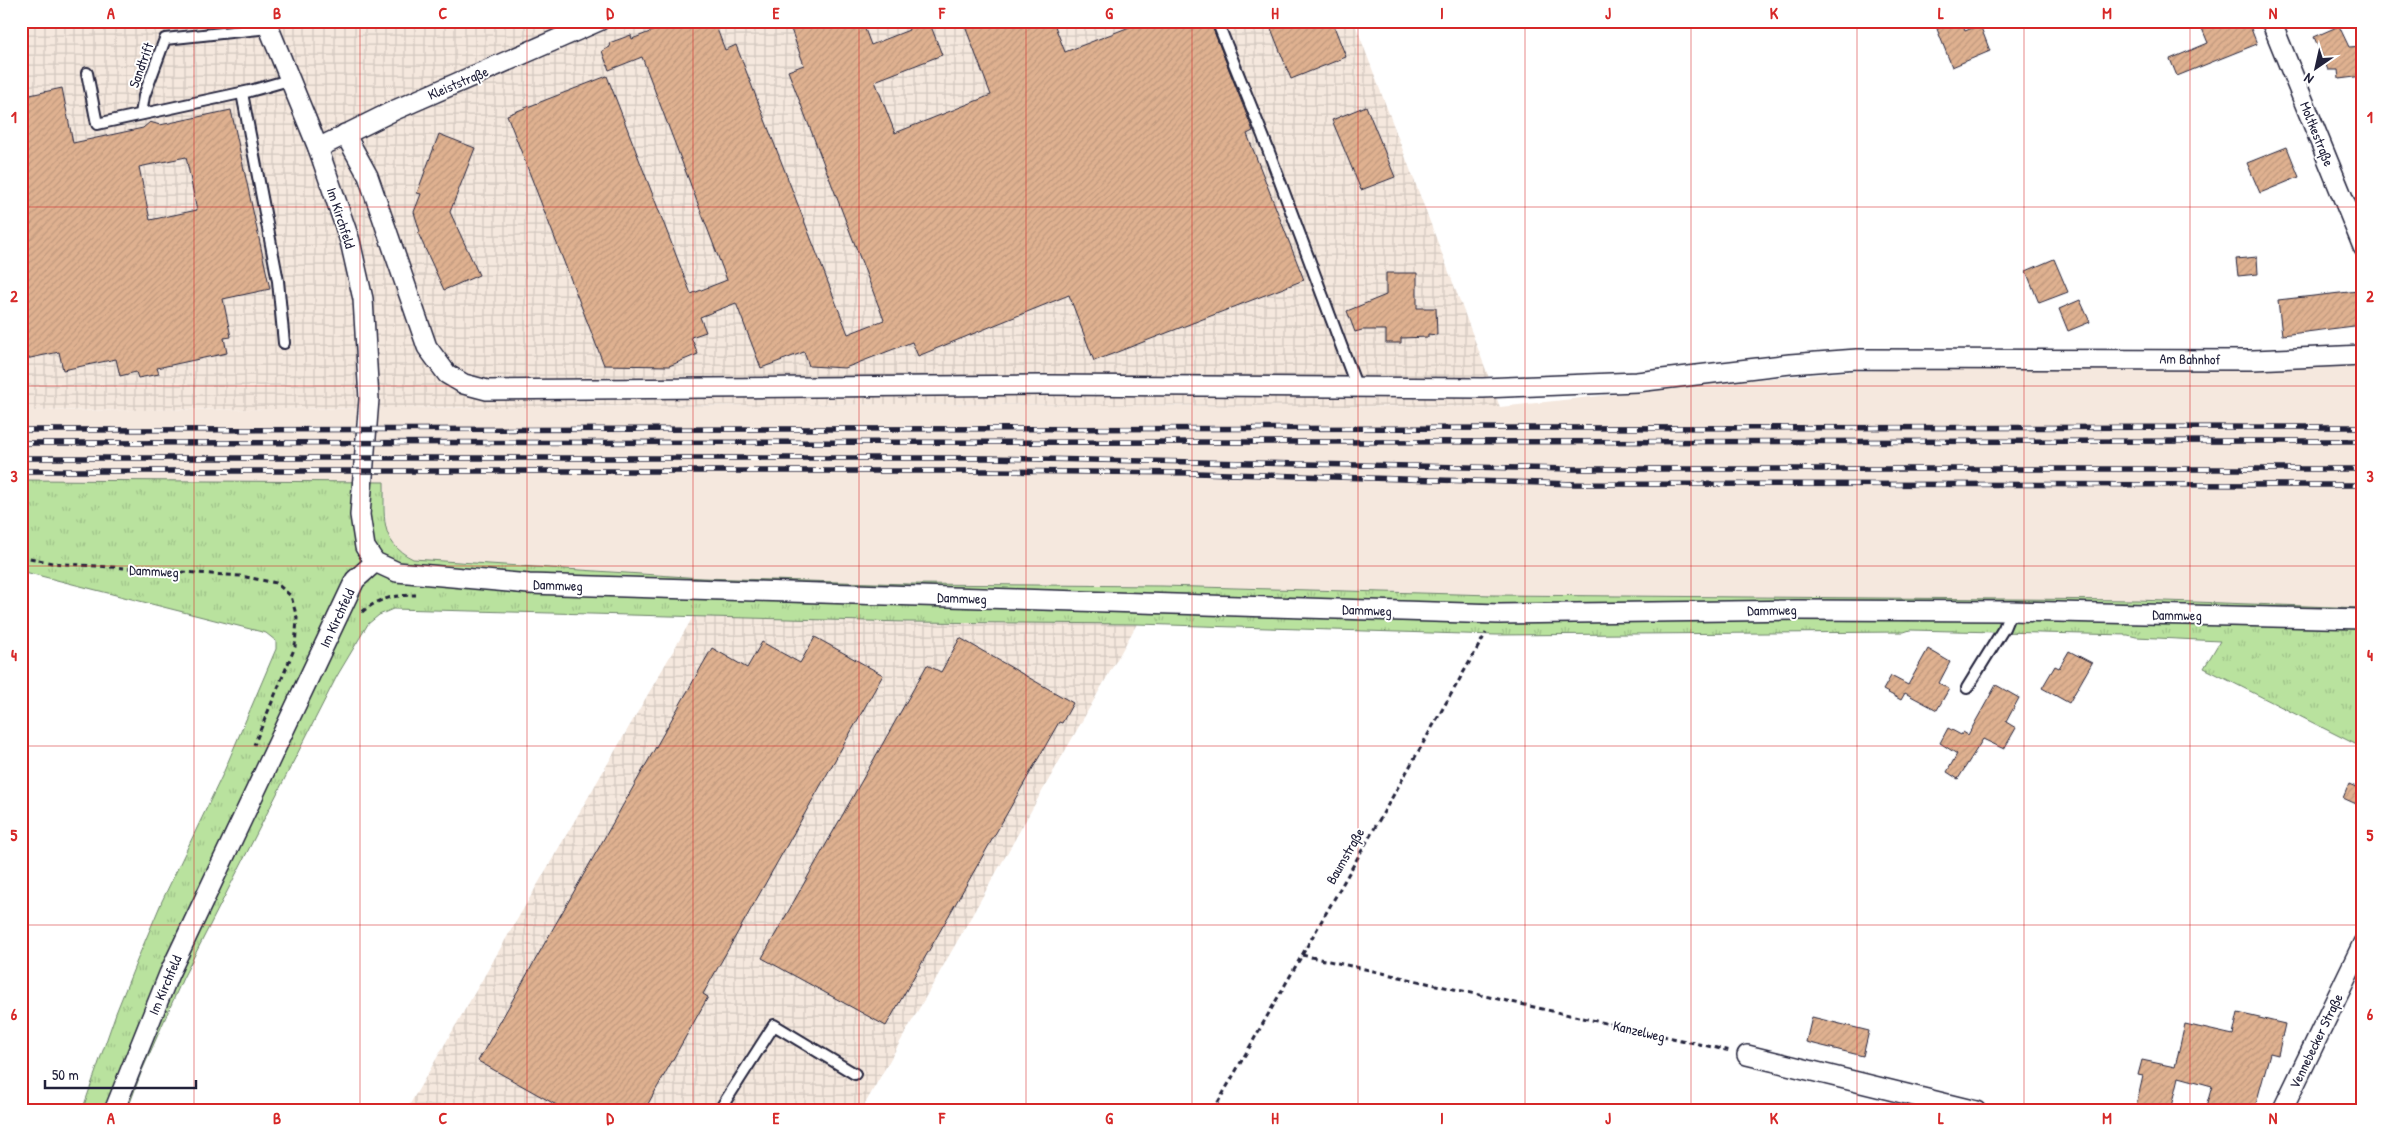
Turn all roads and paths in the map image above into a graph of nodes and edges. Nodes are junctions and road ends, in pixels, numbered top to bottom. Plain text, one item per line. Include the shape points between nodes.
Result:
1 (599, 21) edge
2 (1217, 21) edge
3 (2271, 21) edge
4 (268, 25) edge
5 (87, 73) dead end
6 (290, 80) junction
7 (242, 93) junction
8 (141, 114) junction
9 (345, 134) junction
10 (318, 148) junction
11 (2363, 247) edge
12 (284, 342) dead end
13 (2363, 355) edge
14 (1357, 388) junction
15 (21, 556) edge
16 (375, 562) junction
17 (2011, 611) junction
18 (1499, 614) junction
19 (2363, 619) edge
20 (295, 647) dead end
21 (1967, 688) dead end
22 (2363, 943) edge
23 (1302, 955) junction
24 (1747, 1055) joint
25 (855, 1074) dead end
26 (114, 1111) edge
27 (719, 1111) edge
28 (1213, 1111) edge
29 (1976, 1111) edge
30 (2282, 1111) edge

1 - 9 street, Kleiststraße
2 - 14 lane
3 - 11 street, Moltkestraße
4 - 6 street, Im Kirchfeld
4 - 8 lane, Sandtrift via 165,39 144,96
5 - 8 lane via 98,124
6 - 7 lane
6 - 10 street, Im Kirchfeld
7 - 8 lane
7 - 12 lane via 278,281
9 - 10 street, Kleiststraße
9 - 14 street, Am Bahnhof via 368,176 427,347 447,374 464,384 487,390 1045,385
10 - 16 street, Im Kirchfeld via 350,241 363,299 368,399 360,515 365,547
13 - 14 street, Am Bahnhof via 2253,360 1856,359 1637,382 1483,388
15 - 20 path, Dammweg via 52,564 241,576 276,583 291,596 296,618
16 - 18 street, Dammweg via 397,572 422,576 529,584
16 - 26 street, Im Kirchfeld via 355,580 256,786 169,974
17 - 18 street, Dammweg
17 - 19 street, Dammweg
17 - 21 lane
18 - 23 path, Baumstraße
22 - 30 street, Vennebecker Straße
23 - 24 path, Kanzelweg
23 - 28 path, Baumstraße
24 - 29 street
25 - 27 lane via 774,1025

